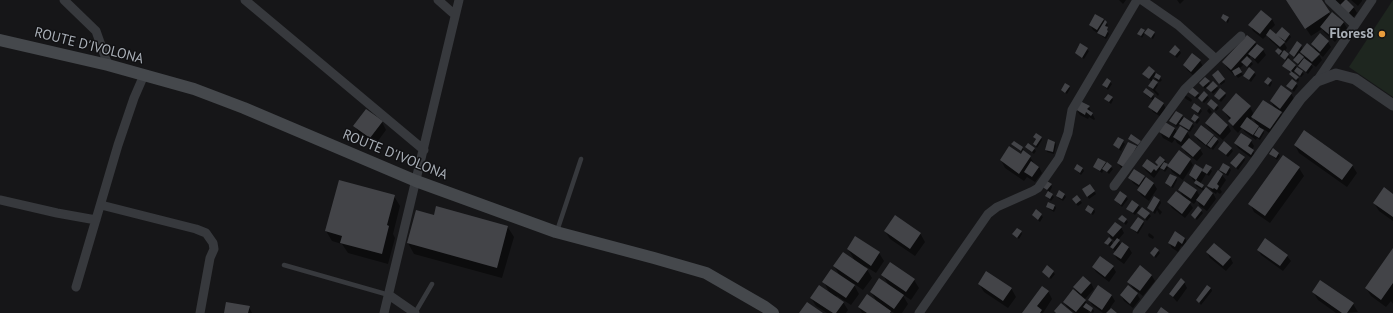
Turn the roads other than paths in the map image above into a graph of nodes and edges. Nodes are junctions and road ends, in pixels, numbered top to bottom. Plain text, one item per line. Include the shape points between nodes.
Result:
1 (64, 0) edge
2 (245, 0) edge
3 (438, 0) edge
4 (459, 0) edge
5 (1137, 0) edge
6 (1142, 0) edge
7 (1329, 0) edge
8 (1372, 0) edge
9 (455, 15) junction
10 (1355, 25) junction
11 (1241, 36) dead end
12 (0, 40) edge
13 (1216, 59) junction
14 (108, 65) junction
15 (144, 74) junction
16 (1316, 81) junction
17 (1393, 105) edge
18 (424, 150) junction
19 (581, 159) dead end
20 (416, 181) junction
21 (1114, 186) dead end
22 (0, 200) edge
23 (101, 205) junction
24 (96, 220) junction
25 (556, 232) junction
26 (284, 265) dead end
27 (432, 284) dead end
28 (76, 287) dead end
29 (389, 295) junction
30 (200, 313) edge
31 (384, 313) edge
32 (415, 313) edge
33 (773, 313) edge
34 (919, 313) edge
35 (1138, 313) edge

1 - 14 street via 96,31
2 - 18 street
3 - 9 street
4 - 9 street
5 - 34 street via 1072,110 1060,158 1038,188 997,207 988,214
6 - 13 street via 1178,24
7 - 10 street
8 - 10 street
9 - 18 street
10 - 16 street
11 - 13 street
12 - 14 main road, ROUTE D'IVOLONA
13 - 21 street via 1185,90
14 - 15 main road, ROUTE D'IVOLONA
15 - 20 main road, ROUTE D'IVOLONA via 244,108
15 - 23 street via 134,98
16 - 17 street via 1336,74 1355,79
16 - 35 street
18 - 20 street
19 - 25 lane
20 - 25 main road, ROUTE D'IVOLONA
20 - 29 street
22 - 24 street
23 - 24 street
23 - 30 street via 206,233 214,249
24 - 28 street
25 - 33 main road, ROUTE D'IVOLONA via 706,274
26 - 29 lane
27 - 32 lane
29 - 31 street
29 - 32 street

